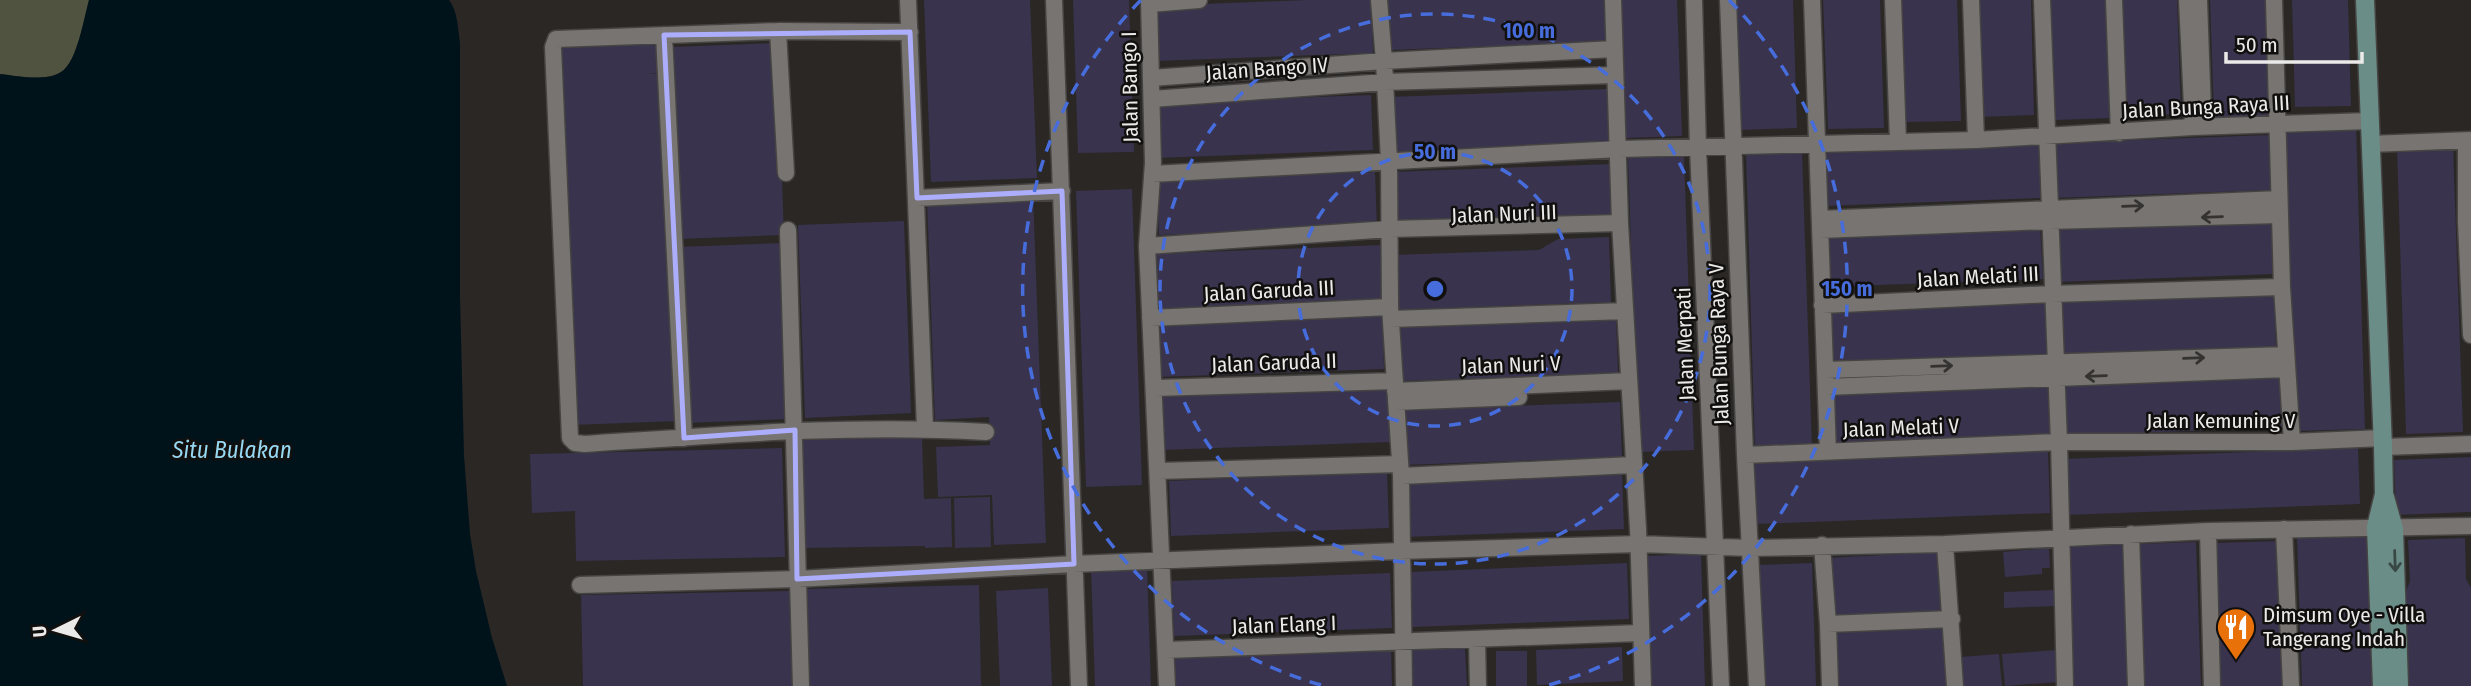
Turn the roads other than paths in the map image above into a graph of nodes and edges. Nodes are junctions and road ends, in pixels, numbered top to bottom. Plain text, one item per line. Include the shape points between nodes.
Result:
1 (908, 0) edge
2 (1054, 0) edge
3 (1199, 0) edge
4 (1379, 0) edge
5 (1613, 0) edge
6 (1694, 0) edge
7 (1728, 0) edge
8 (1812, 0) edge
9 (1893, 0) edge
10 (1971, 0) edge
11 (2042, 0) edge
12 (2114, 0) edge
13 (2188, 0) edge
14 (2199, 0) edge
15 (2274, 0) edge
16 (2365, 0) edge
17 (1150, 2) edge
18 (778, 31) junction
19 (910, 32) junction
20 (664, 35) junction
21 (1615, 49) junction
22 (2196, 59) junction
23 (1384, 61) junction
24 (1615, 75) junction
25 (1151, 78) junction
26 (1385, 82) junction
27 (1152, 99) junction
28 (2369, 121) junction
29 (2278, 123) junction
30 (2198, 127) junction
31 (2119, 133) junction
32 (2046, 137) junction
33 (1976, 140) junction
34 (2469, 141) edge
35 (1898, 142) junction
36 (2370, 144) junction
37 (1818, 145) junction
38 (1733, 146) junction
39 (1698, 148) junction
40 (1619, 149) junction
41 (1389, 162) junction
42 (786, 173) dead end
43 (1152, 174) junction
44 (1062, 191) junction
45 (917, 198) junction
46 (2280, 207) junction
47 (2049, 215) junction
48 (2468, 221) edge
49 (1820, 225) junction
50 (1620, 227) junction
51 (788, 230) dead end
52 (1389, 234) junction
53 (1147, 246) junction
54 (2282, 287) junction
55 (2052, 294) junction
56 (1822, 305) junction
57 (1625, 311) junction
58 (1391, 313) junction
59 (1150, 318) junction
60 (2471, 335) edge
61 (2286, 362) junction
62 (2056, 370) junction
63 (1826, 379) junction
64 (1629, 387) junction
65 (1155, 388) junction
66 (1395, 391) junction
67 (925, 428) junction
68 (795, 430) junction
69 (986, 432) dead end
70 (684, 438) junction
71 (2059, 442) junction
72 (2292, 442) junction
73 (2383, 443) junction
74 (2471, 444) edge
75 (1828, 452) junction
76 (1745, 455) junction
77 (1633, 465) junction
78 (1400, 470) junction
79 (1158, 471) junction
80 (2471, 526) edge
81 (2284, 528) junction
82 (2385, 528) junction
83 (2208, 531) junction
84 (2131, 534) junction
85 (2060, 538) junction
86 (1639, 544) junction
87 (1945, 544) junction
88 (1822, 545) junction
89 (1715, 547) junction
90 (1749, 548) junction
91 (1400, 551) junction
92 (1163, 561) junction
93 (1074, 564) junction
94 (797, 579) junction
95 (580, 584) dead end
96 (1952, 619) junction
97 (1828, 624) junction
98 (1640, 633) junction
99 (1477, 640) junction
100 (1404, 641) junction
101 (1166, 650) junction
102 (800, 686) edge
103 (1079, 686) edge
104 (1167, 686) edge
105 (1404, 686) edge
106 (1478, 686) edge
107 (1643, 686) edge
108 (1721, 686) edge
109 (1757, 686) edge
110 (1830, 686) edge
111 (1955, 686) edge
112 (2065, 686) edge
113 (2136, 686) edge
114 (2212, 686) edge
115 (2291, 686) edge
116 (2382, 686) edge
117 (2399, 686) edge

1 - 19 street
2 - 44 street
3 - 17 street
4 - 23 street
5 - 21 street
6 - 39 street, Jalan Merpati
7 - 38 street, Jalan Bunga Raya V
8 - 37 street
9 - 35 street
10 - 33 street
11 - 32 street
12 - 31 street
13 - 22 street
14 - 22 street
15 - 29 street
16 - 28 main road
17 - 25 street, Jalan Bango I
18 - 19 street
18 - 20 street
18 - 42 street
19 - 45 street
20 - 70 street
20 - 70 street via 554,42 570,438 575,443
21 - 23 street
21 - 24 street
22 - 30 street
23 - 25 street
23 - 26 street
24 - 26 street, Jalan Bango IV
24 - 40 street
25 - 27 street, Jalan Bango I
26 - 27 street, Jalan Bango IV
26 - 41 street
27 - 43 street, Jalan Bango I
28 - 29 street, Jalan Bunga Raya III
28 - 36 main road
29 - 30 street, Jalan Bunga Raya III
29 - 46 street
30 - 31 street, Jalan Bunga Raya III
31 - 32 street, Jalan Bunga Raya III
32 - 33 street, Jalan Bunga Raya III
32 - 47 street
33 - 35 street, Jalan Bunga Raya III
34 - 36 street
34 - 48 street
35 - 37 street, Jalan Bunga Raya III
36 - 73 main road
37 - 38 street, Jalan Bunga Raya III
37 - 49 street
38 - 39 street, Jalan Bunga Raya III
38 - 76 street, Jalan Bunga Raya V
39 - 40 street, Jalan Bunga Raya III
39 - 89 street, Jalan Merpati
40 - 41 street, Jalan Bunga Raya III
40 - 50 street
41 - 43 street, Jalan Bunga Raya III
41 - 52 street
43 - 53 street, Jalan Bango I
44 - 45 street
44 - 93 street
45 - 67 street
46 - 47 street
46 - 54 street
47 - 49 street
47 - 55 street
48 - 60 street
49 - 56 street
50 - 52 street, Jalan Nuri III
50 - 57 street
51 - 68 street
52 - 53 street, Jalan Nuri III
52 - 58 street
53 - 59 street, Jalan Bango I
54 - 55 street, Jalan Melati III
54 - 61 street
55 - 56 street, Jalan Melati III
55 - 62 street
56 - 63 street
57 - 58 street, Jalan Garuda III
57 - 64 street
58 - 59 street, Jalan Garuda III
58 - 66 street
59 - 65 street, Jalan Bango I
61 - 62 street
61 - 72 street
62 - 63 street
62 - 71 street
63 - 75 street
64 - 66 street, Jalan Garuda II
64 - 77 street
65 - 66 street, Jalan Garuda II
65 - 79 street, Jalan Bango I
66 - 78 street
67 - 68 street
67 - 69 street
68 - 70 street
68 - 94 street
71 - 72 street, Jalan Kemuning V
71 - 75 street, Jalan Melati V
71 - 85 street
72 - 73 street, Jalan Kemuning V
73 - 74 street, Jalan Kemuning V
73 - 82 main road
75 - 76 street, Jalan Melati V
76 - 90 street, Jalan Bunga Raya V
77 - 78 street
77 - 86 street
78 - 79 street
78 - 91 street
79 - 92 street, Jalan Bango I
80 - 82 street
81 - 82 street
81 - 83 street
81 - 115 street
82 - 116 main road
82 -> 117 main road
83 - 84 street
83 - 114 street
84 - 85 street
84 - 113 street
85 - 87 street
85 - 112 street
86 - 89 street
86 - 91 street
86 - 98 street
87 - 88 street
87 - 96 street
88 - 90 street
88 - 97 street
89 - 90 street
89 - 108 street, Jalan Merpati
90 - 109 street, Jalan Bunga Raya V
91 - 92 street
91 - 100 street
92 - 93 street
92 - 101 street, Jalan Bango I
93 - 94 street
93 - 103 street
94 - 95 street
94 - 102 street
96 - 97 street
96 - 111 street
97 - 110 street
98 - 99 street, Jalan Elang I
98 - 107 street
99 - 100 street, Jalan Elang I
99 - 106 street
100 - 101 street, Jalan Elang I
100 - 105 street
101 - 104 street, Jalan Bango I

